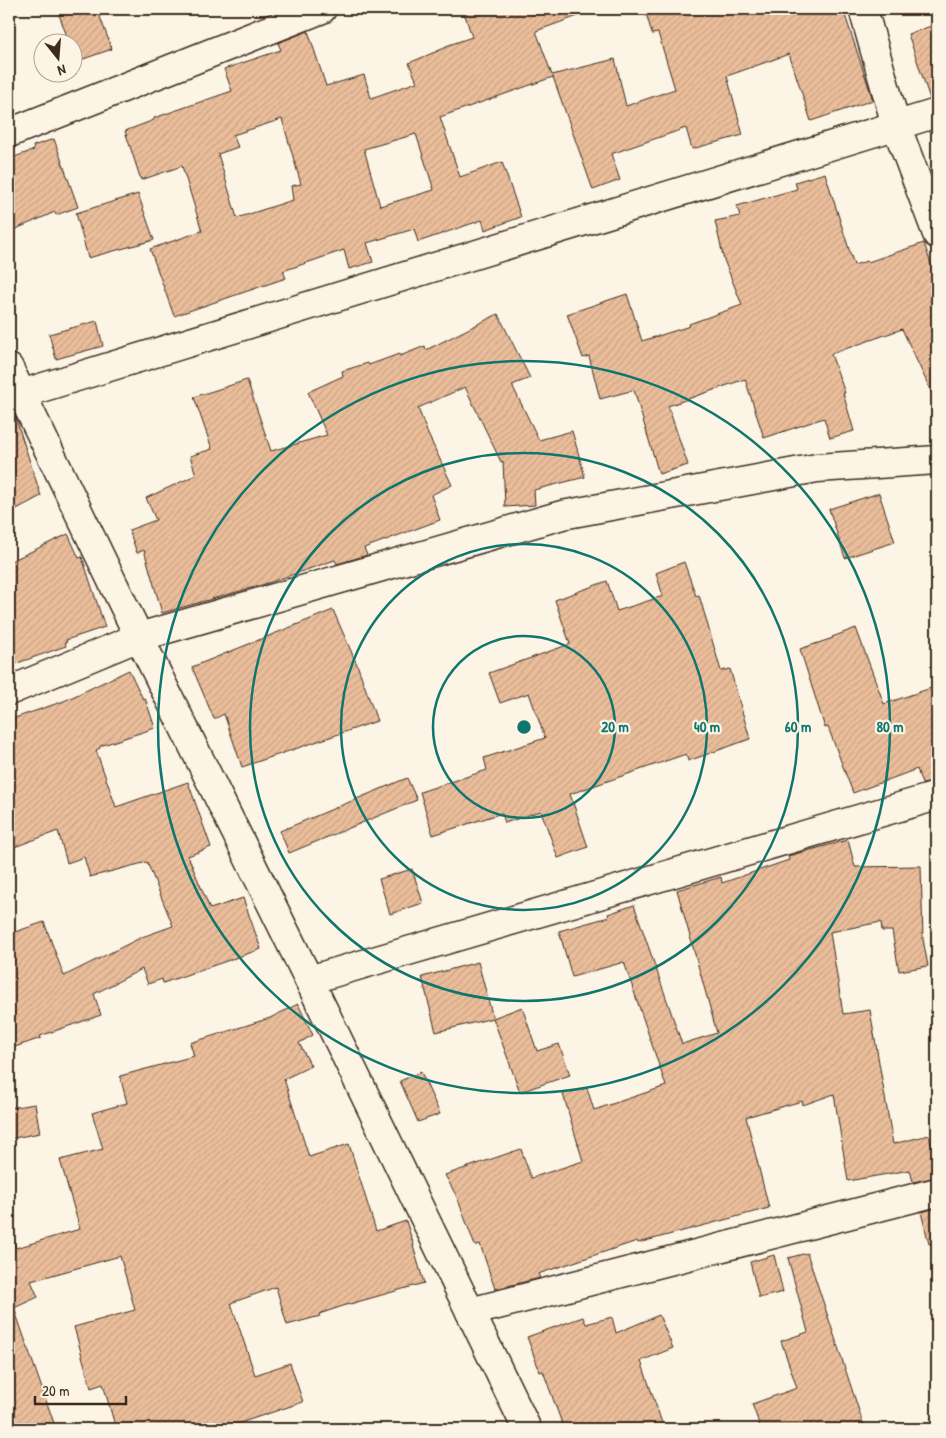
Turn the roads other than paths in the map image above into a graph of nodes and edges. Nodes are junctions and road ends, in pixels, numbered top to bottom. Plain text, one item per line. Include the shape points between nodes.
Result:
1 (322, 9) edge
2 (863, 9) edge
3 (937, 113) edge
4 (896, 126) junction
5 (9, 133) edge
6 (937, 234) edge
7 (9, 368) edge
8 (21, 394) junction
9 (937, 460) edge
10 (139, 637) junction
11 (9, 691) edge
12 (937, 796) edge
13 (309, 980) junction
14 (937, 1192) edge
15 (470, 1312) junction
16 (527, 1429) edge

1 - 5 street
2 - 4 street
3 - 4 street
4 - 6 street
4 - 8 street
7 - 8 street
8 - 10 street
9 - 10 street via 816,468 562,515
10 - 11 street
10 - 13 street
12 - 13 street
13 - 15 street
14 - 15 street
15 - 16 street

